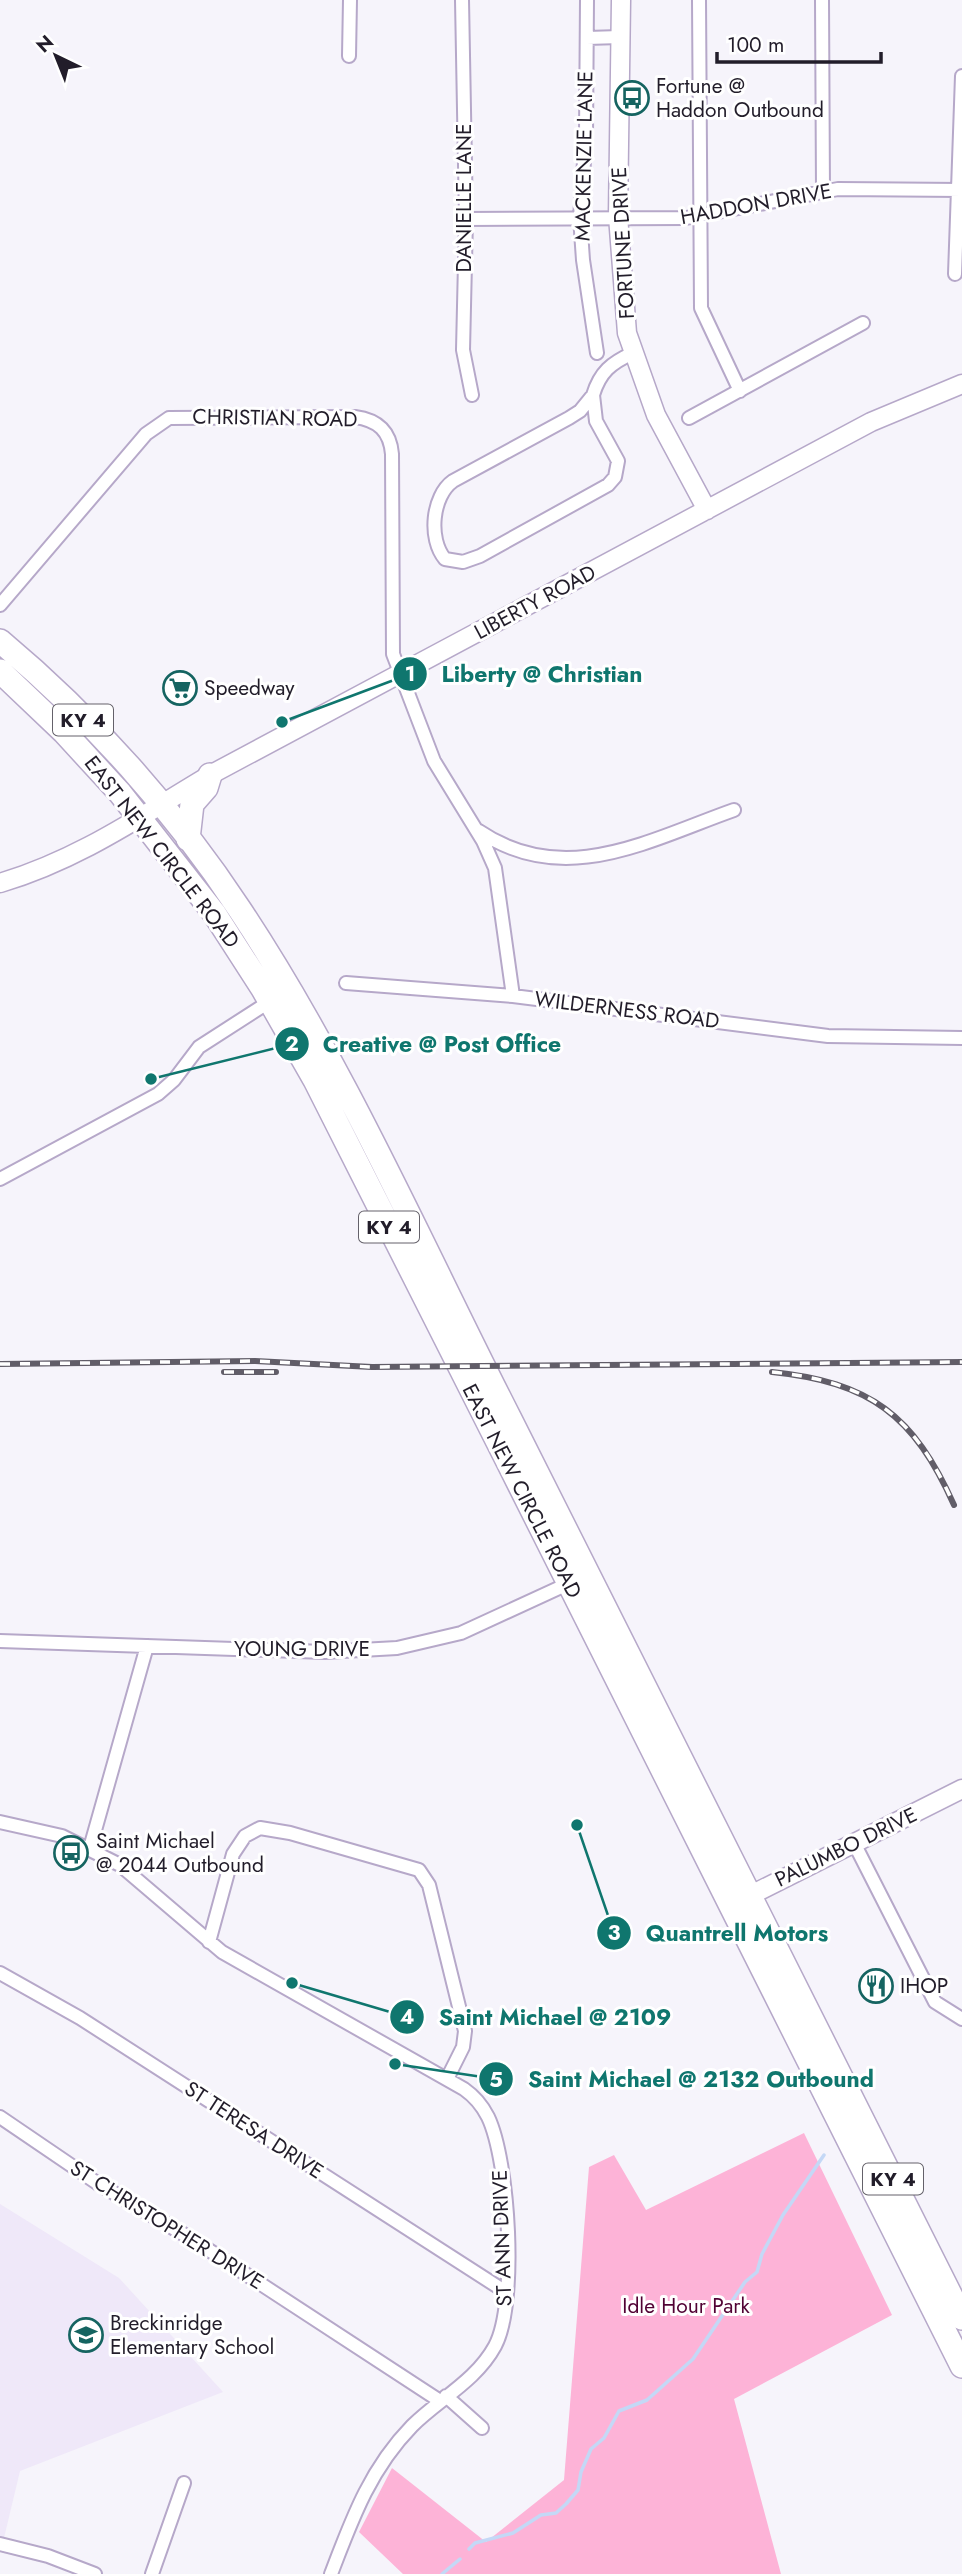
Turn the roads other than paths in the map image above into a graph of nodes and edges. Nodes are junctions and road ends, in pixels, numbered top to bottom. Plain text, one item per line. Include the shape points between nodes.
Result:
1 (350, 0) edge
2 (462, 0) edge
3 (587, 0) edge
4 (621, 0) edge
5 (699, 0) edge
6 (822, 0) edge
7 (620, 37) junction
8 (587, 38) junction
9 (349, 56) dead end
10 (962, 76) edge
11 (960, 190) edge
12 (823, 191) junction
13 (700, 215) junction
14 (618, 216) junction
15 (580, 217) junction
16 (466, 219) junction
17 (955, 274) dead end
18 (863, 323) dead end
19 (597, 353) dead end
20 (633, 353) junction
21 (962, 384) edge
22 (740, 391) junction
23 (472, 395) dead end
24 (593, 396) junction
25 (689, 418) dead end
26 (707, 510) junction
27 (0, 605) edge
28 (0, 642) edge
29 (0, 671) edge
30 (402, 672) junction
31 (210, 775) junction
32 (160, 805) junction
33 (734, 810) dead end
34 (141, 819) junction
35 (476, 829) junction
36 (188, 839) junction
37 (0, 883) edge
38 (346, 983) dead end
39 (289, 988) junction
40 (513, 996) junction
41 (270, 1001) junction
42 (962, 1038) edge
43 (0, 1179) edge
44 (579, 1578) junction
45 (0, 1641) edge
46 (147, 1646) junction
47 (962, 1789) edge
48 (0, 1822) edge
49 (854, 1843) junction
50 (90, 1848) junction
51 (740, 1900) junction
52 (209, 1942) junction
53 (0, 1973) edge
54 (962, 2019) edge
55 (447, 2079) junction
56 (0, 2117) edge
57 (506, 2292) junction
58 (962, 2318) edge
59 (962, 2366) edge
60 (443, 2399) junction
61 (482, 2428) dead end
62 (184, 2483) dead end
63 (0, 2544) edge
64 (95, 2574) edge
65 (152, 2574) edge
66 (331, 2574) edge

1 - 9 street
2 - 16 street, DANIELLE LANE
3 - 8 street, MACKENZIE LANE
4 - 7 main road, FORTUNE DRIVE
5 - 13 street
6 - 12 street
7 - 8 street
7 - 14 main road, FORTUNE DRIVE
8 - 15 street, MACKENZIE LANE
10 - 11 street
11 - 12 street, HADDON DRIVE
11 - 17 street
12 - 13 street, HADDON DRIVE
13 - 14 street, HADDON DRIVE via 661,219
13 - 22 street via 701,308
14 - 15 street, HADDON DRIVE
14 - 20 main road, FORTUNE DRIVE via 623,301
15 - 16 street, HADDON DRIVE
15 - 19 street, MACKENZIE LANE
16 - 23 street, DANIELLE LANE via 463,350
18 - 22 street
20 - 24 street via 608,366
20 - 26 main road, FORTUNE DRIVE via 656,415
21 - 26 main road, LIBERTY ROAD via 871,422
22 - 25 street
24 - 24 street via 569,418 440,492 437,543 445,559 463,562 480,556 608,485 618,461 596,421
26 - 30 main road, LIBERTY ROAD
27 - 30 street, CHRISTIAN ROAD via 159,423 191,416 365,418 384,429 391,445 393,654
28 - 32 highway, EAST NEW CIRCLE ROAD / KY 4 via 99,735
29 - 34 highway, EAST NEW CIRCLE ROAD / KY 4 via 89,757
30 - 31 main road, LIBERTY ROAD
30 - 35 street, WILDERNESS ROAD via 434,761
31 - 32 main road, LIBERTY ROAD
31 - 36 highway via 192,804
32 - 34 main road, LIBERTY ROAD
32 - 36 highway, EAST NEW CIRCLE ROAD / KY 4
33 - 35 street via 595,858 532,855
34 - 37 main road, LIBERTY ROAD via 58,863
34 - 41 highway, EAST NEW CIRCLE ROAD / KY 4 via 214,913
35 - 40 street, WILDERNESS ROAD via 495,869
36 - 39 highway, EAST NEW CIRCLE ROAD / KY 4 via 238,906
38 - 40 street
39 - 41 street
39 - 44 highway, EAST NEW CIRCLE ROAD / KY 4
40 - 42 street, WILDERNESS ROAD via 828,1036
41 - 43 street via 199,1047 158,1094
41 - 44 highway, EAST NEW CIRCLE ROAD / KY 4
44 - 46 street, YOUNG DRIVE via 461,1633 397,1648 325,1652
44 - 51 highway, EAST NEW CIRCLE ROAD / KY 4
45 - 46 street, YOUNG DRIVE
46 - 50 street
47 - 49 main road, PALUMBO DRIVE
48 - 50 street, ST ANN DRIVE via 62,1836
49 - 51 main road, PALUMBO DRIVE
49 - 54 street via 935,2002
50 - 52 street, ST ANN DRIVE via 138,1878
51 - 58 highway, EAST NEW CIRCLE ROAD / KY 4
51 - 59 highway, EAST NEW CIRCLE ROAD / KY 4
52 - 55 street, ST ANN DRIVE
52 - 55 street via 233,1854 245,1836 260,1829 290,1833 419,1870 429,1885 466,2031
53 - 57 street, ST TERESA DRIVE via 80,2018
55 - 57 street, ST ANN DRIVE via 479,2103 493,2132 506,2199
56 - 60 street, ST CHRISTOPHER DRIVE via 97,2183
57 - 60 street, ST ANN DRIVE via 504,2321 493,2350
60 - 61 street
60 - 66 street, ST ANN DRIVE via 412,2425 378,2466
62 - 65 street
63 - 64 street

